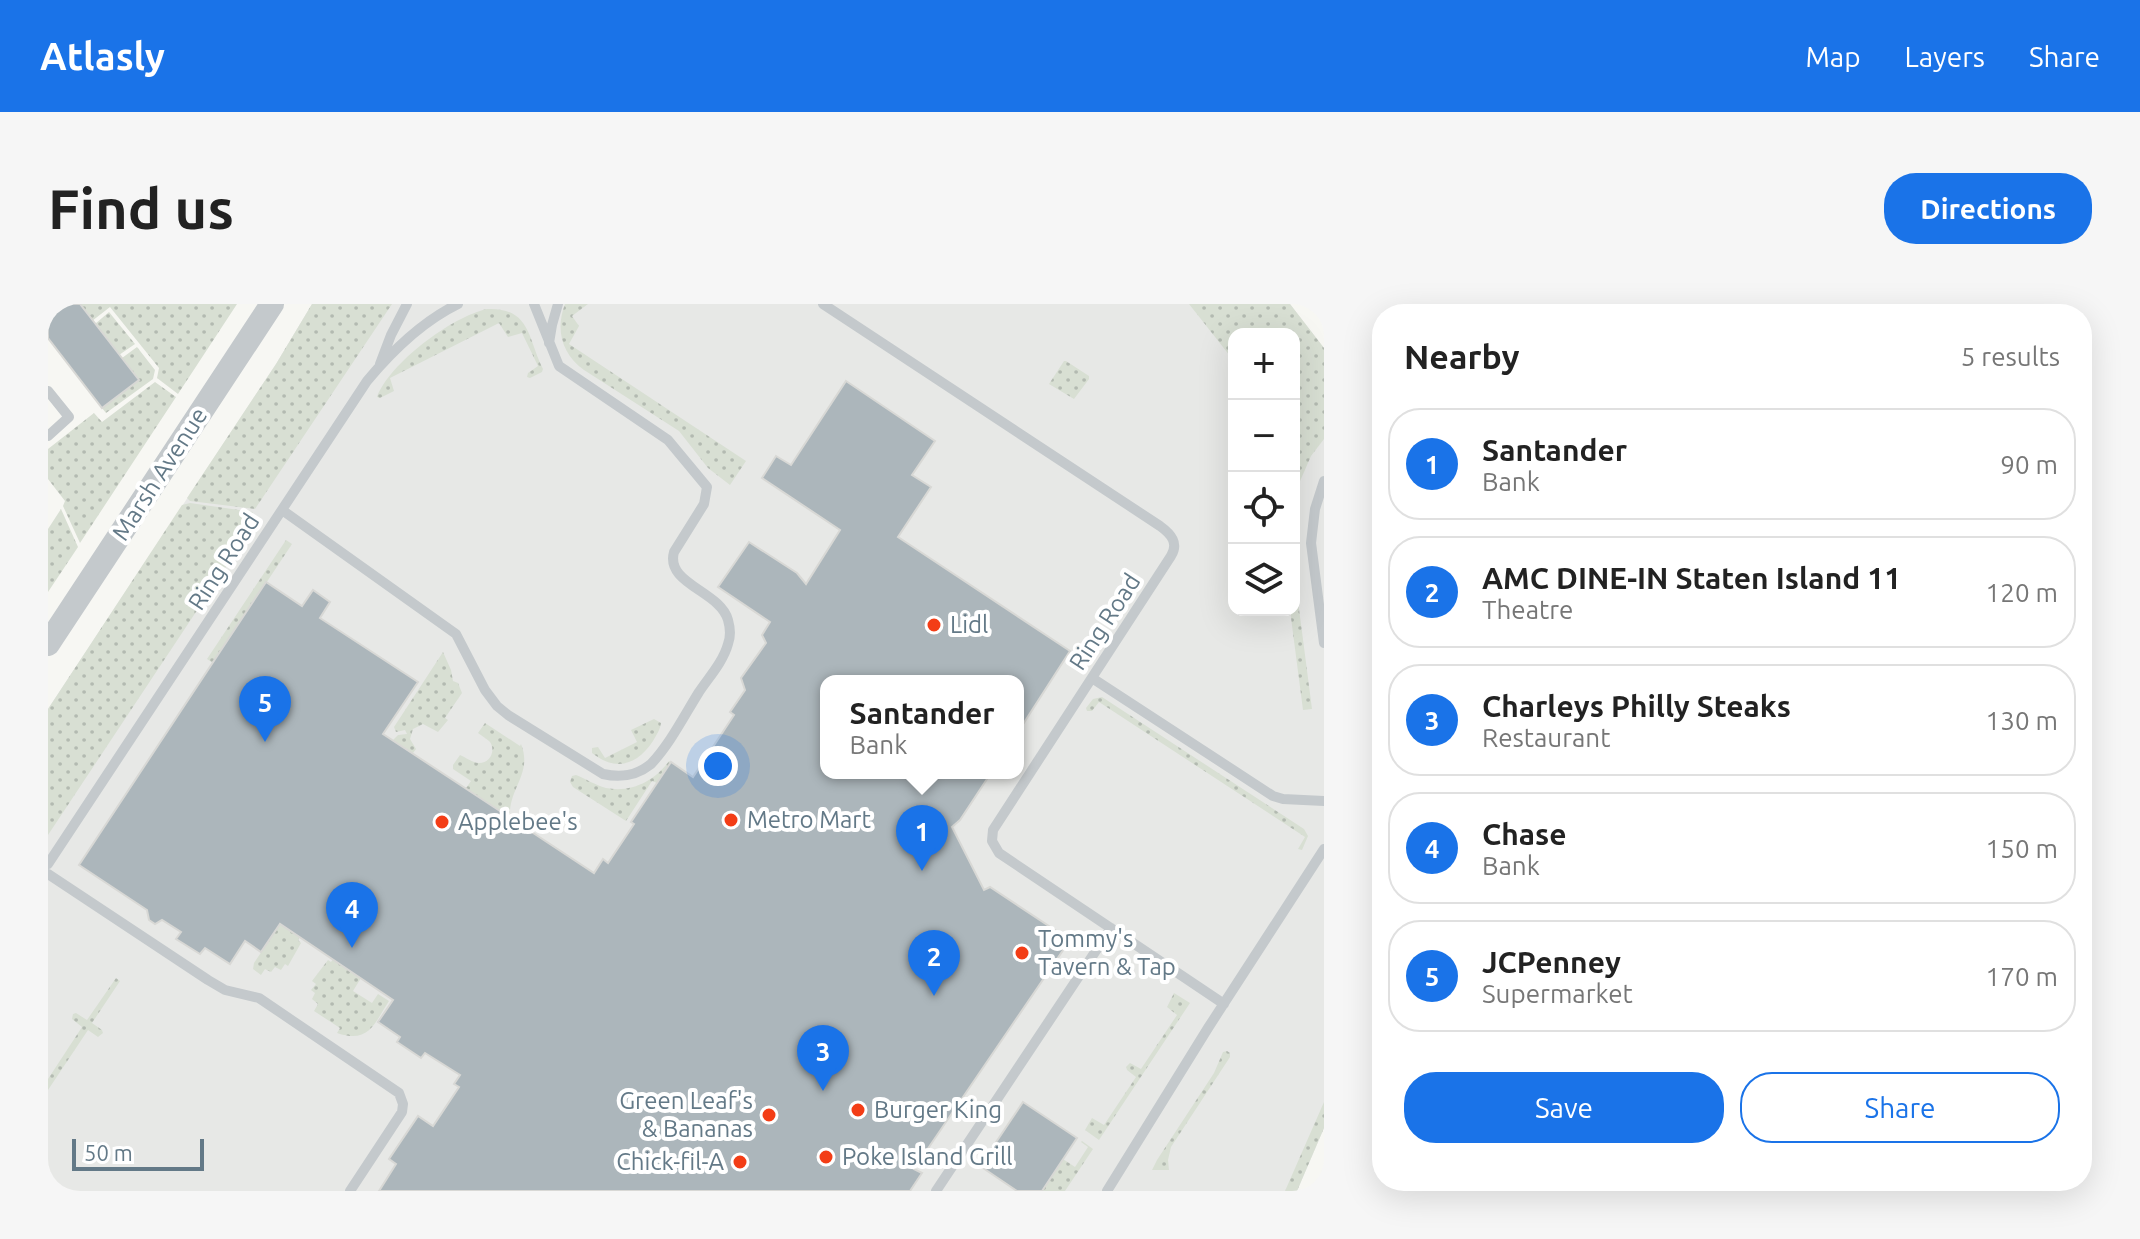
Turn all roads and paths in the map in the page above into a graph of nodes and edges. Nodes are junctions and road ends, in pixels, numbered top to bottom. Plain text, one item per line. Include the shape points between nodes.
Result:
1 (272, 304) edge
2 (407, 304) edge
3 (458, 304) edge
4 (534, 304) edge
5 (558, 304) edge
6 (823, 304) edge
7 (549, 345) junction
8 (378, 368) junction
9 (48, 391) edge
10 (48, 436) edge
11 (1324, 481) edge
12 (282, 510) junction
13 (1324, 643) edge
14 (48, 644) edge
15 (1092, 678) junction
16 (1324, 801) edge
17 (1324, 849) edge
18 (48, 864) edge
19 (48, 874) edge
20 (1111, 928) junction
21 (1224, 1004) junction
22 (350, 1191) edge
23 (936, 1191) edge
24 (1107, 1191) edge

1 - 14 street, Marsh Avenue
2 - 8 lane
3 - 8 lane, Ring Road via 405,340
4 - 7 lane
5 - 7 lane
6 - 15 lane, Ring Road via 1171,535 1175,550
7 - 12 lane via 564,371 668,440 707,487 704,504 671,559 681,576 723,608 729,641 719,664 645,769 619,777 603,774 508,715 485,690 456,634
8 - 12 lane, Ring Road
9 - 10 lane via 69,417
11 - 13 lane via 1311,534
12 - 18 lane, Ring Road
15 - 16 lane via 1266,792 1283,799
15 - 20 lane, Ring Road via 993,830 992,841 999,853
17 - 21 lane
19 - 22 lane via 225,990 259,998 399,1093 402,1112
20 - 21 lane, Ring Road
20 - 23 lane
21 - 24 lane

